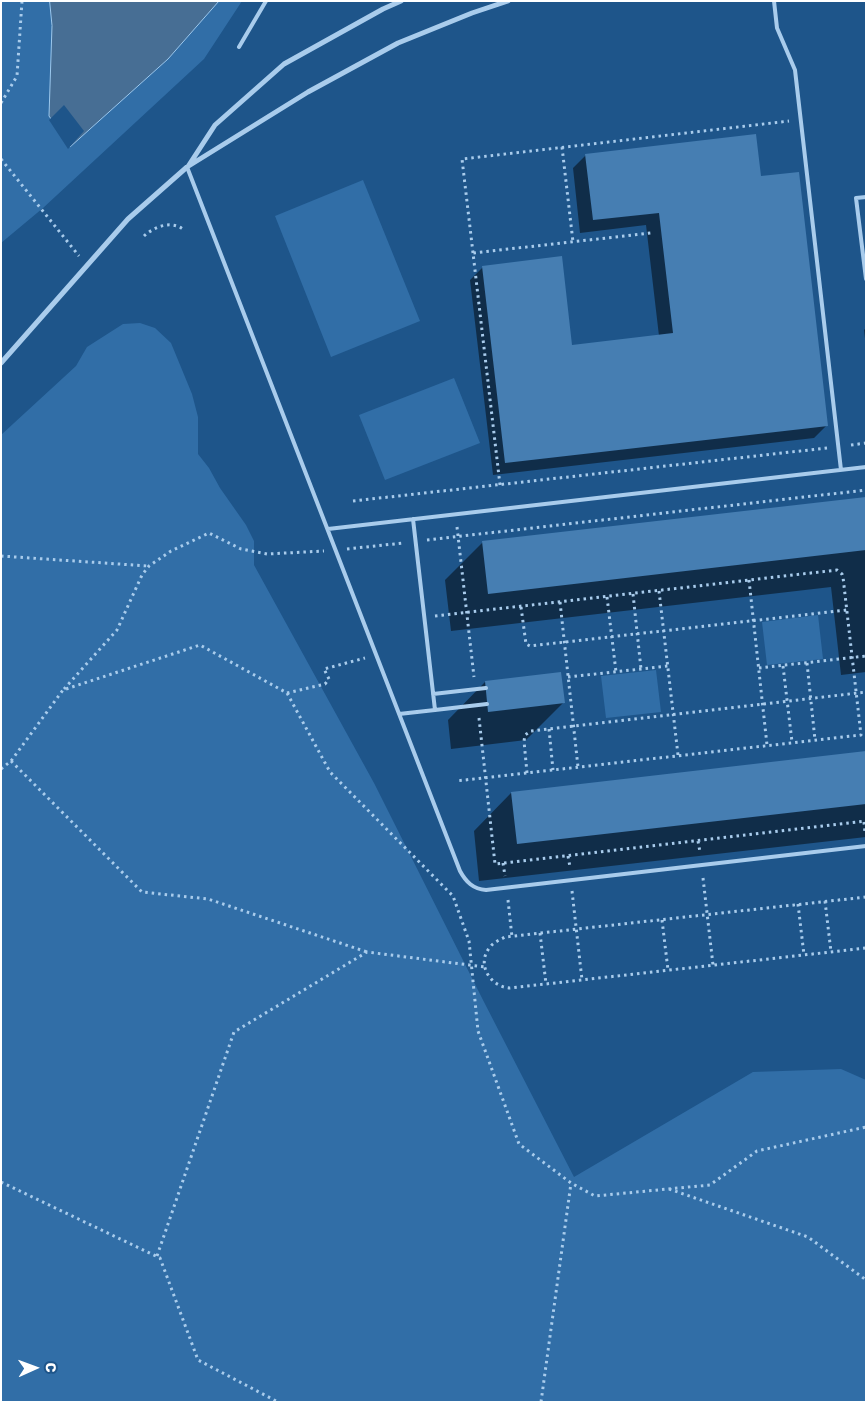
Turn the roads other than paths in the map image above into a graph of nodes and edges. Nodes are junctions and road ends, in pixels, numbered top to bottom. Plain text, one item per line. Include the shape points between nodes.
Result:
1 (266, 1) edge
2 (401, 1) edge
3 (508, 1) edge
4 (774, 1) edge
5 (240, 47) dead end
6 (187, 167) junction
7 (866, 197) edge
8 (866, 279) edge
9 (1, 363) edge
10 (866, 467) edge
11 (841, 470) junction
12 (414, 519) junction
13 (328, 529) junction
14 (486, 688) dead end
15 (434, 694) junction
16 (487, 704) dead end
17 (435, 710) junction
18 (399, 714) junction
19 (866, 846) edge

1 - 5 lane
2 - 6 street via 284,64 215,125
3 - 6 street via 398,43 308,92
4 - 11 lane via 777,28 795,70
6 - 9 street via 128,219
6 - 13 lane
7 - 8 lane via 856,198
10 - 11 lane
11 - 12 lane
12 - 13 lane
12 - 15 lane
13 - 18 lane
14 - 15 lane
15 - 17 lane
16 - 17 lane
17 - 18 lane
18 - 19 lane via 464,879 478,889

